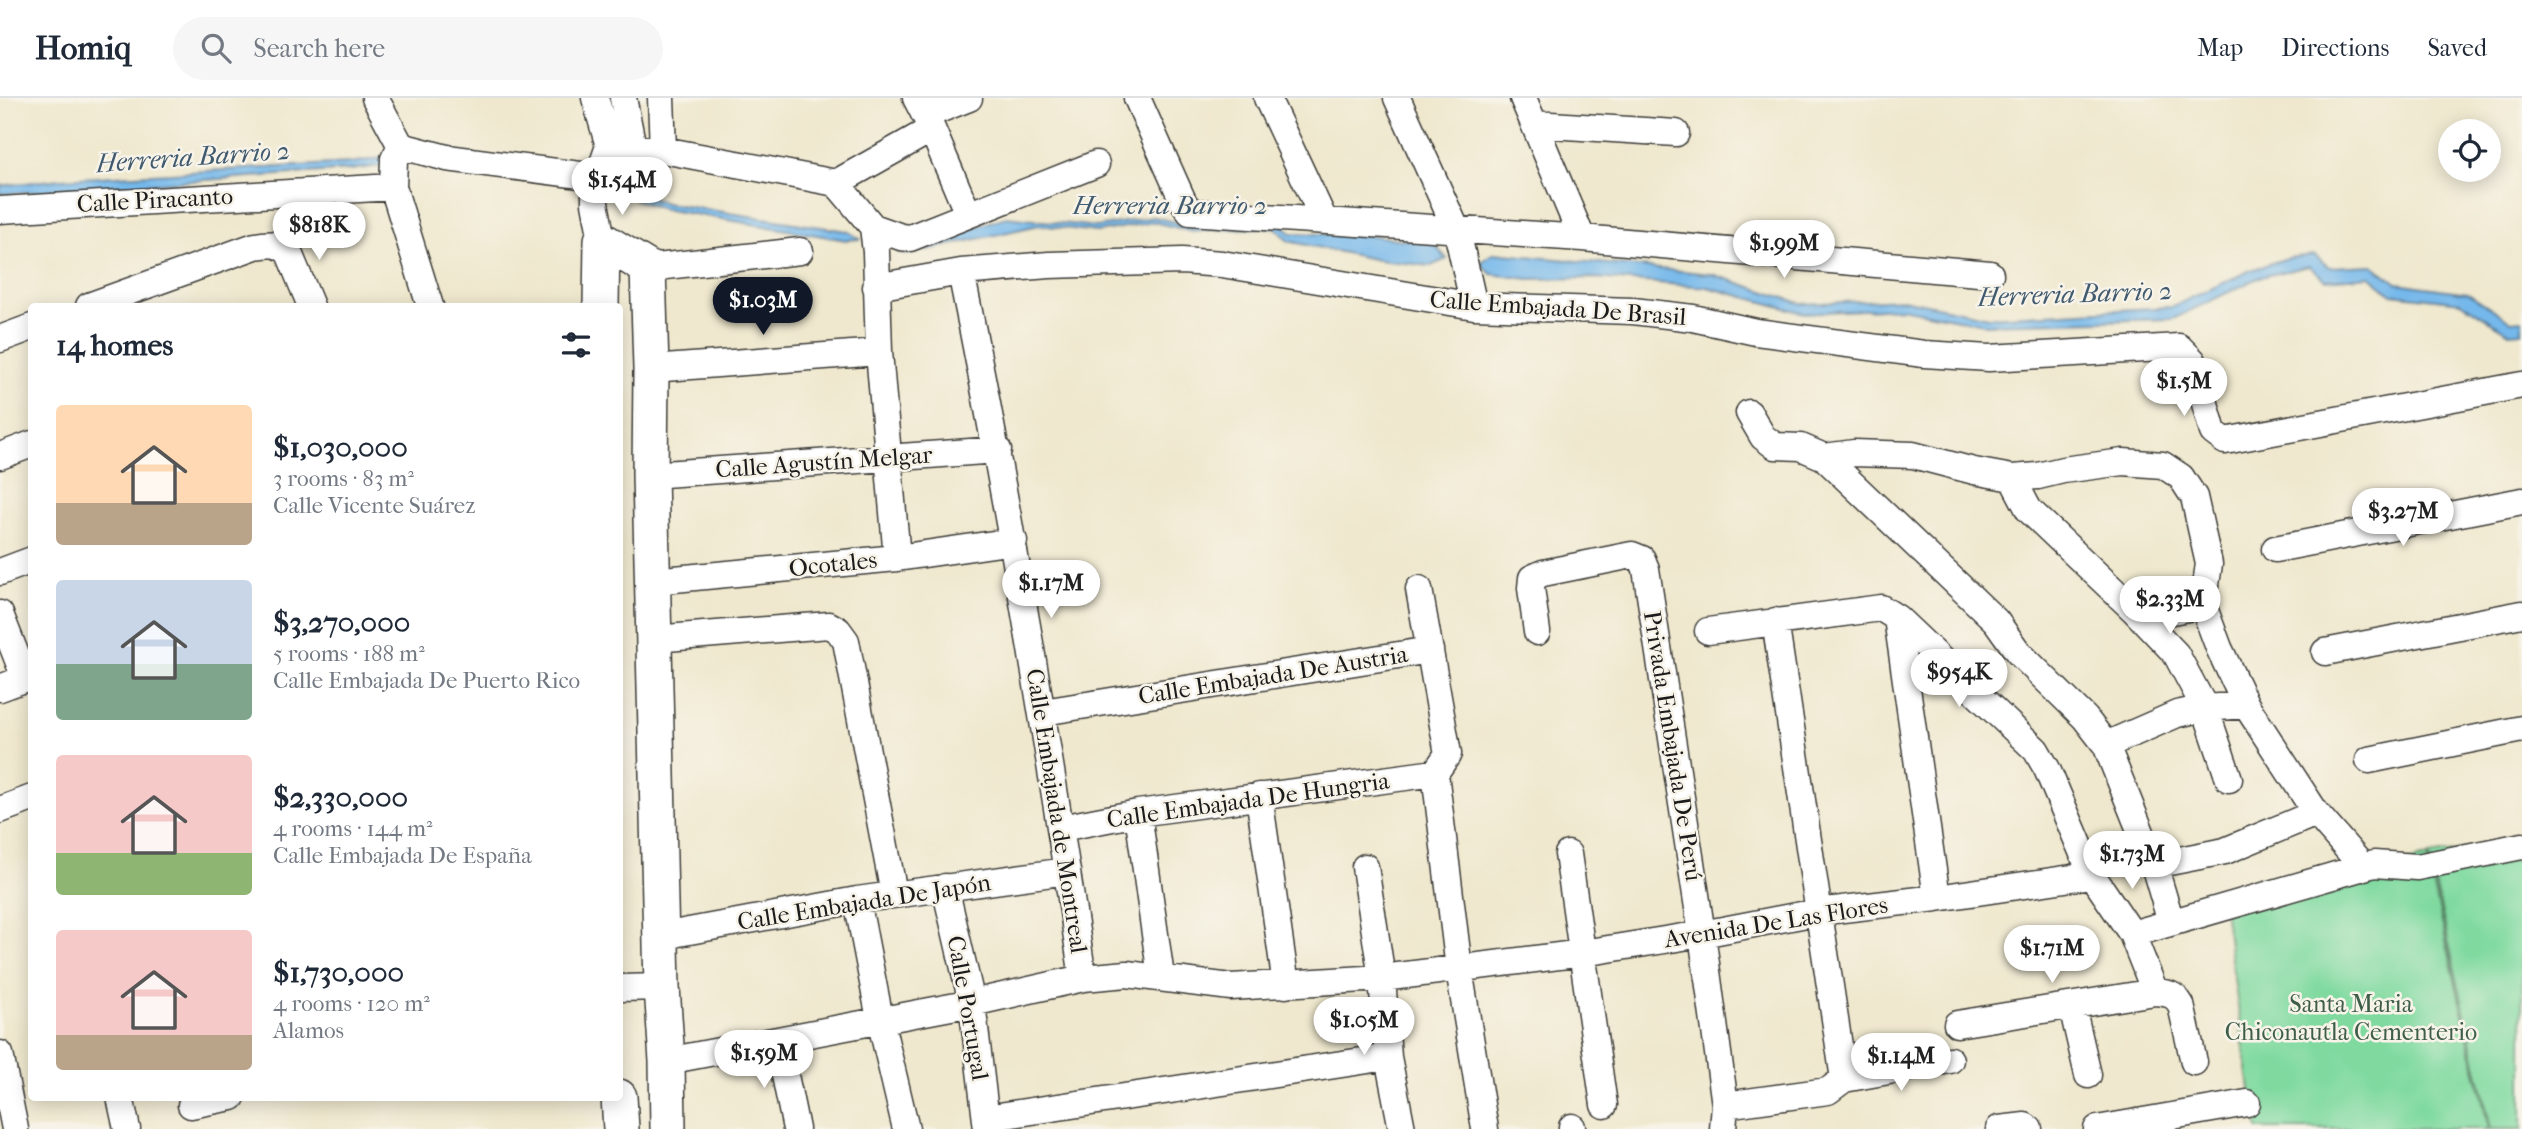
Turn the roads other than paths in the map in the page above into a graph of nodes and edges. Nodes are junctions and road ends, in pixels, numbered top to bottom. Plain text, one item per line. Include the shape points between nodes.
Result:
1 (375, 98) edge
2 (595, 98) edge
3 (623, 98) edge
4 (661, 98) edge
5 (969, 98) edge
6 (1137, 98) edge
7 (1267, 98) edge
8 (1397, 98) edge
9 (1523, 98) edge
10 (925, 114) edge
11 (1535, 124) junction
12 (1676, 133) dead end
13 (401, 146) junction
14 (621, 147) junction
15 (663, 150) junction
16 (1096, 164) dead end
17 (596, 177) junction
18 (836, 183) junction
19 (393, 187) junction
20 (0, 210) edge
21 (968, 215) junction
22 (1324, 220) junction
23 (1457, 230) junction
24 (874, 238) junction
25 (1582, 238) junction
26 (602, 240) junction
27 (800, 251) dead end
28 (648, 268) junction
29 (961, 272) junction
30 (1990, 274) dead end
31 (876, 287) junction
32 (97, 303) edge
33 (310, 303) edge
34 (429, 303) edge
35 (601, 303) edge
36 (1474, 306) junction
37 (28, 328) edge
38 (0, 338) edge
39 (879, 352) junction
40 (651, 369) junction
41 (2522, 385) edge
42 (1749, 413) dead end
43 (28, 446) edge
44 (998, 450) junction
45 (0, 456) edge
46 (888, 457) junction
47 (1824, 457) junction
48 (650, 475) junction
49 (2012, 478) junction
50 (2522, 501) edge
51 (1014, 541) junction
52 (2275, 549) dead end
53 (897, 558) junction
54 (28, 562) edge
55 (0, 572) edge
56 (653, 582) junction
57 (1419, 589) dead end
58 (2203, 605) junction
59 (2134, 610) junction
60 (0, 614) edge
61 (2522, 614) edge
62 (1897, 618) junction
63 (1775, 621) junction
64 (1708, 631) dead end
65 (1537, 632) dead end
66 (654, 639) junction
67 (1430, 650) junction
68 (2325, 652) dead end
69 (28, 677) edge
70 (0, 688) edge
71 (2246, 705) junction
72 (2205, 708) junction
73 (1043, 712) junction
74 (2522, 729) edge
75 (2106, 744) junction
76 (2369, 760) dead end
77 (1435, 773) junction
78 (2229, 779) dead end
79 (1259, 796) junction
80 (28, 800) edge
81 (0, 810) edge
82 (1138, 813) junction
83 (2316, 813) junction
84 (1061, 828) junction
85 (2522, 846) edge
86 (1568, 854) dead end
87 (2154, 865) junction
88 (1366, 867) dead end
89 (2363, 867) junction
90 (1067, 871) junction
91 (2092, 875) junction
92 (945, 887) junction
93 (894, 894) junction
94 (1937, 898) junction
95 (857, 900) junction
96 (1817, 912) junction
97 (2171, 922) junction
98 (1702, 934) junction
99 (2133, 934) junction
100 (662, 936) junction
101 (1583, 953) junction
102 (1459, 969) junction
103 (1161, 977) junction
104 (1083, 978) junction
105 (1382, 978) junction
106 (1286, 985) junction
107 (662, 987) junction
108 (623, 988) edge
109 (2155, 992) junction
110 (972, 1003) junction
111 (2072, 1006) junction
112 (880, 1019) junction
113 (1956, 1024) dead end
114 (778, 1041) junction
115 (0, 1054) edge
116 (1388, 1057) junction
117 (1950, 1060) dead end
118 (667, 1061) junction
119 (2194, 1062) dead end
120 (2088, 1075) dead end
121 (1844, 1079) junction
122 (121, 1101) edge
123 (212, 1101) edge
124 (619, 1101) edge
125 (2247, 1103) dead end
126 (191, 1105) dead end
127 (1604, 1105) dead end
128 (1724, 1117) edge
129 (2215, 1119) edge
130 (986, 1124) edge
131 (2143, 1125) edge
132 (15, 1129) edge
133 (127, 1129) edge
134 (621, 1129) edge
135 (668, 1129) edge
136 (796, 1129) edge
137 (906, 1129) edge
138 (1402, 1129) edge
139 (1485, 1129) edge
140 (1999, 1129) edge
141 (2029, 1129) edge
142 (2097, 1129) edge

1 - 13 street
2 - 14 street
3 - 14 street
4 - 15 street
5 - 10 street
6 - 22 street via 1190,212
7 - 22 street
8 - 23 street
9 - 11 street
10 - 18 street
10 - 21 street
11 - 12 street
11 - 25 street
13 - 17 street via 447,158
13 - 19 street via 394,159
14 - 15 street
14 - 17 street
15 - 18 street
16 - 21 street
17 - 26 street
18 - 24 street
19 - 20 street, Calle Piracanto
19 - 34 street
21 - 24 street via 910,238
22 - 23 street
23 - 25 street
23 - 36 street
24 - 31 street
25 - 30 street
26 - 28 main road
26 - 35 main road
27 - 28 street
28 - 40 main road
29 - 31 street, Calle Embajada De Brasil
29 - 36 street, Calle Embajada De Brasil via 1182,261
29 - 44 street, Calle Embajada de Montreal
31 - 39 street
32 - 33 street via 272,243 289,253
36 - 41 street, Calle Embajada De Brasil via 1657,314 1756,332 1989,358 2179,347 2193,361 2213,432 2225,441
37 - 38 street
39 - 40 street
39 - 46 street
40 - 48 main road
42 - 47 street via 1763,437 1775,446 1801,447
43 - 45 street
44 - 46 street, Calle Agustín Melgar
44 - 51 street, Calle Embajada de Montreal
46 - 48 street, Calle Agustín Melgar
46 - 53 street
47 - 49 street via 1913,455
47 - 75 street via 1996,621 2018,652
48 - 56 main road
49 - 58 street via 2123,462 2163,465 2181,477 2194,497 2209,564
49 - 59 street via 2029,510
50 - 52 street
51 - 53 street, Ocotales
51 - 73 street, Calle Embajada de Montreal
53 - 56 street, Ocotales
54 - 55 street
56 - 66 main road
57 - 67 street
58 - 59 street via 2167,612
58 - 71 street
59 - 72 street via 2176,654
60 - 69 street
61 - 68 street
62 - 63 street via 1881,608
62 - 91 street via 2036,750
62 - 94 street
63 - 64 street
63 - 96 street
65 - 98 street, Privada Embajada De Perú via 1532,578 1632,555 1642,559
66 - 93 street via 829,625 838,629 846,640
66 - 100 main road
67 - 73 street, Calle Embajada De Austria
67 - 77 street, Calle Embajada De Austria via 1448,754
69 - 70 street
71 - 72 street
71 - 83 street
72 - 75 street via 2177,714
72 - 78 street
73 - 84 street, Calle Embajada de Montreal
74 - 76 street
75 - 87 street
77 - 79 street, Calle Embajada De Hungria
77 - 102 street, Calle Embajada De Austria
79 - 82 street, Calle Embajada De Hungria
79 - 106 street
80 - 81 street
82 - 84 street, Calle Embajada De Hungria
82 - 103 street
83 - 87 street via 2225,852
83 - 89 street
84 - 90 street, Calle Embajada de Montreal
85 - 89 street via 2417,867
86 - 101 street
87 - 97 street
88 - 105 street
89 - 97 street
90 - 92 street, Calle Embajada De Japón
90 - 104 street, Calle Embajada de Montreal
91 - 94 street, Avenida De Las Flores
91 - 99 street
92 - 93 street, Calle Embajada De Japón
92 - 110 street, Calle Portugal
93 - 95 street, Calle Embajada De Japón
94 - 96 street, Avenida De Las Flores
95 - 100 street, Calle Embajada De Japón
95 - 112 street
96 - 98 street, Avenida De Las Flores
96 - 121 street
97 - 99 street
98 - 101 street, Avenida De Las Flores
98 - 128 street, Privada Embajada De Perú
99 - 109 street
100 - 107 main road
101 - 102 street, Avenida De Las Flores
101 - 127 street
102 - 105 street, Avenida De Las Flores
102 - 139 street, Calle Embajada De Austria
103 - 104 street, Avenida De Las Flores
103 - 106 street, Avenida De Las Flores via 1231,987
104 - 110 street, Avenida De Las Flores
105 - 106 street, Avenida De Las Flores
105 - 116 street
107 - 108 street
107 - 118 main road
109 - 111 street
109 - 119 street via 2169,993 2181,1005
110 - 112 street, Avenida De Las Flores
110 - 130 street, Calle Portugal
111 - 113 street
111 - 120 street
112 - 114 street, Avenida De Las Flores
112 - 137 street
114 - 118 street, Avenida De Las Flores
114 - 136 street
115 - 132 street
116 - 130 street
116 - 138 street
117 - 121 street
118 - 135 main road
121 - 128 street via 1828,1091
122 - 133 street
123 - 126 street
124 - 134 main road
125 - 129 street
129 - 131 street
131 - 142 street
140 - 141 street

